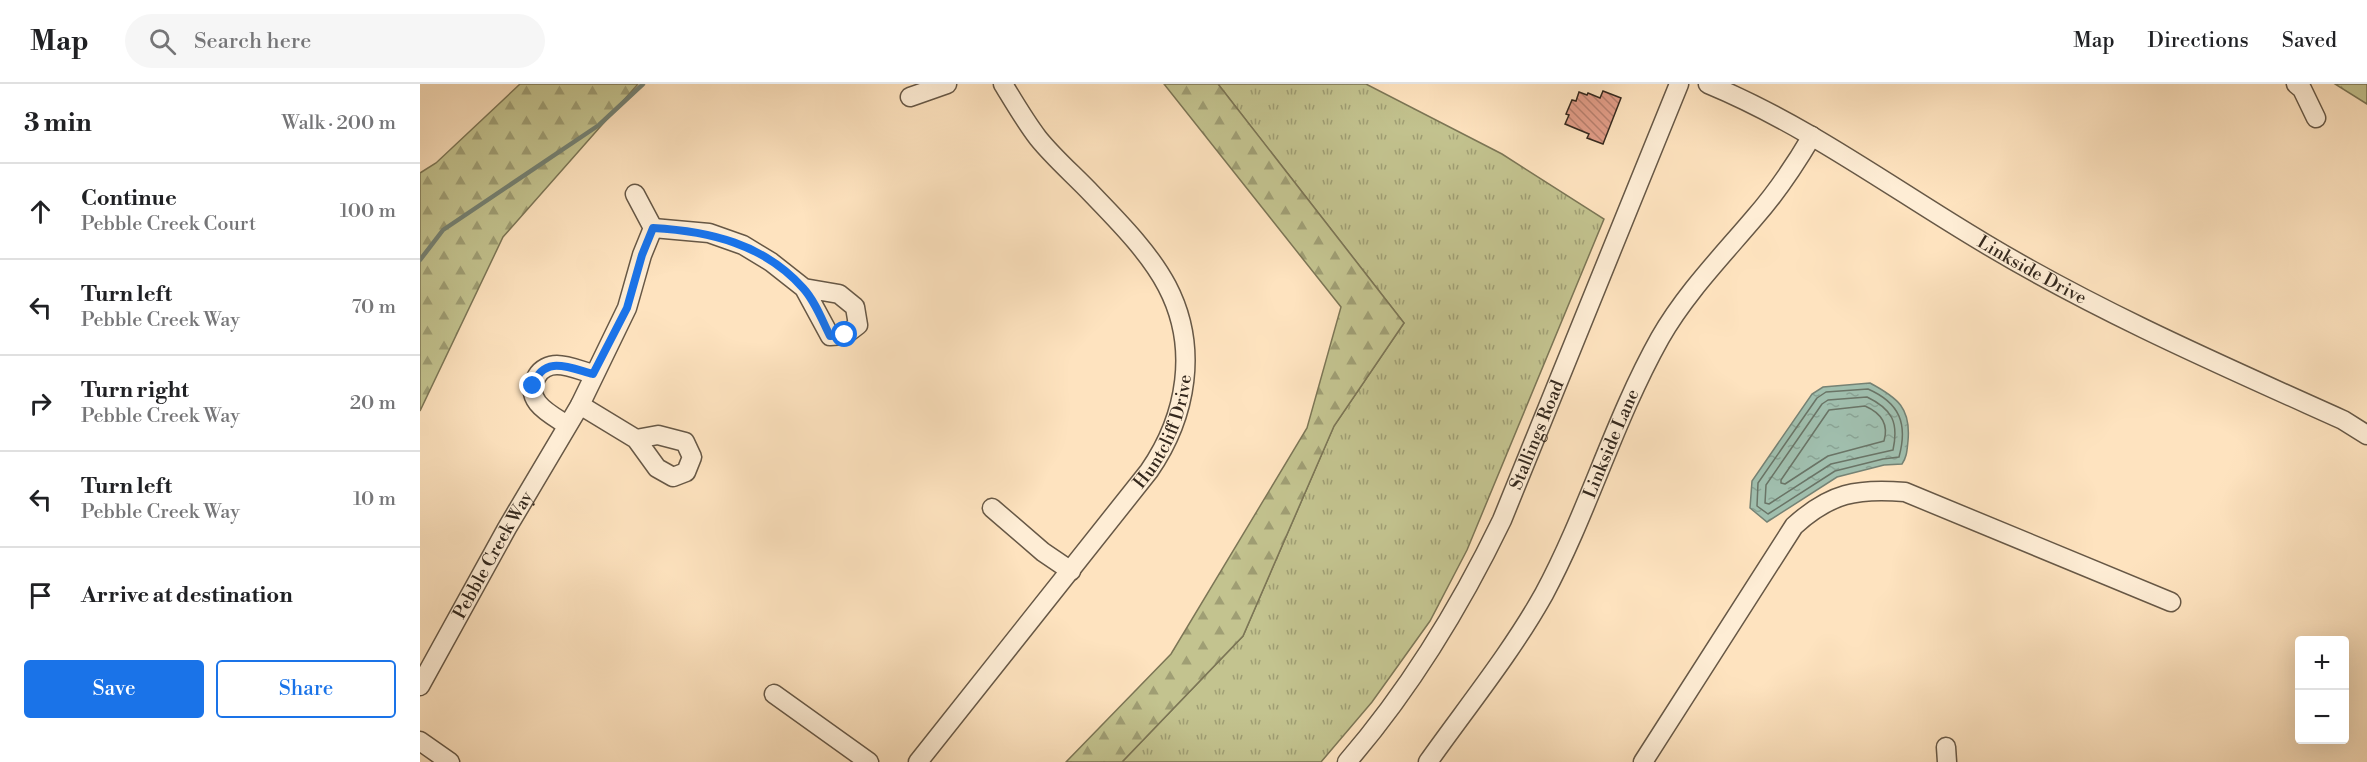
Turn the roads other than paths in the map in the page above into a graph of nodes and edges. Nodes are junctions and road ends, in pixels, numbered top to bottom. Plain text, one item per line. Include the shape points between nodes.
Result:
1 (947, 84) edge
2 (1003, 84) edge
3 (1678, 84) edge
4 (1708, 84) edge
5 (2295, 84) edge
6 (910, 97) dead end
7 (2316, 118) dead end
8 (1812, 136) junction
9 (635, 194) dead end
10 (653, 228) junction
11 (804, 288) dead end
12 (593, 374) junction
13 (580, 405) junction
14 (567, 425) junction
15 (2367, 435) edge
16 (636, 439) dead end
17 (992, 508) dead end
18 (1071, 571) junction
19 (2171, 602) dead end
20 (420, 686) edge
21 (774, 694) dead end
22 (420, 741) edge
23 (450, 762) edge
24 (869, 762) edge
25 (918, 762) edge
26 (1347, 762) edge
27 (1428, 762) edge
28 (1643, 762) edge

1 - 6 street
2 - 18 street, Huntcliff Drive via 1039,138 1155,266 1173,299 1184,338 1185,389 1169,440
3 - 26 street, Stallings Road via 1502,520 1472,582 1413,677
4 - 8 street, Linkside Drive via 1753,102
5 - 7 street via 2302,89
8 - 15 street, Linkside Drive via 2068,291 2343,420
8 - 27 street, Linkside Lane via 1782,184 1694,288 1660,337 1543,595
9 - 10 street
10 - 11 street via 698,231 733,241 771,262
10 - 12 street, Pebble Creek Way via 627,308
12 - 13 street, Pebble Creek Way
12 - 14 street via 559,365 540,372 535,379 535,401
13 - 14 street, Pebble Creek Way
13 - 16 street
14 - 20 street, Pebble Creek Way
17 - 18 street
18 - 25 street, Huntcliff Drive
19 - 28 street via 1905,492 1858,492 1828,500 1794,526
21 - 24 street
22 - 23 street

